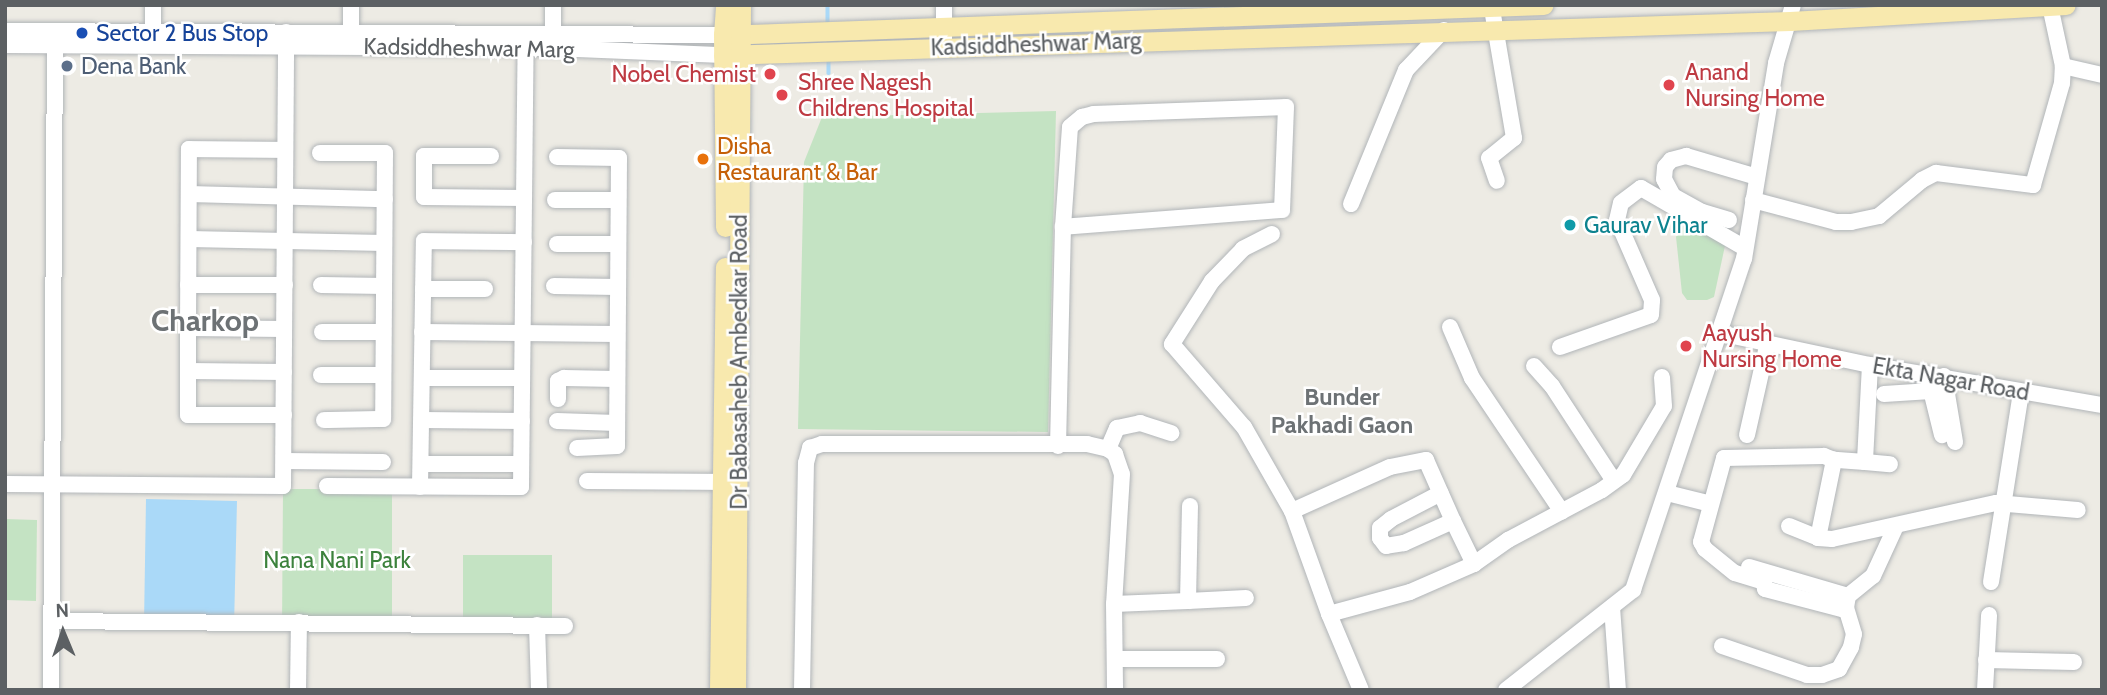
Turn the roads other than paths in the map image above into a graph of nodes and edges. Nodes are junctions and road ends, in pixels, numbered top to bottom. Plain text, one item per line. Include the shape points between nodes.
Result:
1 (153, 5) edge
2 (351, 5) edge
3 (553, 5) edge
4 (726, 5) edge
5 (741, 5) edge
6 (944, 5) edge
7 (1543, 5) edge
8 (2066, 5) edge
9 (2050, 6) edge
10 (1383, 8) edge
11 (1255, 10) edge
12 (1791, 13) edge
13 (1494, 19) junction
14 (944, 26) junction
15 (1444, 30) junction
16 (5, 31) edge
17 (351, 33) junction
18 (1382, 33) junction
19 (1255, 37) junction
20 (55, 38) junction
21 (153, 39) junction
22 (286, 39) junction
23 (526, 41) junction
24 (553, 41) junction
25 (733, 45) junction
26 (5, 46) edge
27 (944, 46) junction
28 (2063, 66) junction
29 (2102, 75) edge
30 (285, 149) junction
31 (320, 153) dead end
32 (491, 156) dead end
33 (557, 158) dead end
34 (1757, 177) junction
35 (1497, 181) dead end
36 (1662, 193) junction
37 (189, 194) junction
38 (285, 197) junction
39 (524, 198) junction
40 (384, 199) junction
41 (555, 200) dead end
42 (618, 200) junction
43 (1753, 200) junction
44 (1351, 204) dead end
45 (1729, 220) dead end
46 (1063, 227) junction
47 (1272, 233) dead end
48 (189, 239) junction
49 (285, 242) junction
50 (524, 242) junction
51 (384, 243) junction
52 (557, 244) dead end
53 (617, 244) junction
54 (1745, 248) junction
55 (188, 285) junction
56 (285, 285) junction
57 (321, 285) dead end
58 (384, 286) junction
59 (554, 286) dead end
60 (617, 287) junction
61 (423, 289) junction
62 (485, 289) dead end
63 (1450, 327) dead end
64 (188, 328) junction
65 (284, 329) junction
66 (322, 332) dead end
67 (383, 332) junction
68 (422, 332) junction
69 (522, 332) junction
70 (1719, 333) junction
71 (617, 334) junction
72 (1768, 342) junction
73 (1560, 347) dead end
74 (1870, 365) junction
75 (1534, 366) dead end
76 (188, 372) junction
77 (284, 372) junction
78 (321, 374) dead end
79 (1927, 374) junction
80 (383, 375) junction
81 (1944, 376) junction
82 (522, 377) junction
83 (1662, 377) dead end
84 (422, 379) junction
85 (616, 379) junction
86 (1931, 391) junction
87 (2021, 392) junction
88 (1884, 394) dead end
89 (558, 399) dead end
90 (2102, 405) edge
91 (284, 415) junction
92 (324, 420) dead end
93 (422, 420) junction
94 (522, 421) junction
95 (557, 421) dead end
96 (617, 423) junction
97 (1171, 433) dead end
98 (1746, 435) dead end
99 (1058, 446) junction
100 (577, 449) dead end
101 (1108, 449) junction
102 (1834, 460) junction
103 (284, 461) junction
104 (383, 462) dead end
105 (1865, 463) junction
106 (421, 464) junction
107 (522, 464) junction
108 (1890, 464) dead end
109 (587, 481) dead end
110 (1614, 481) junction
111 (732, 482) junction
112 (5, 484) edge
113 (53, 484) junction
114 (327, 486) dead end
115 (420, 487) junction
116 (1441, 493) junction
117 (1667, 493) junction
118 (2004, 503) junction
119 (1711, 504) junction
120 (1190, 506) dead end
121 (2078, 510) dead end
122 (1292, 511) junction
123 (1562, 512) junction
124 (1453, 521) junction
125 (1789, 526) dead end
126 (1896, 526) junction
127 (1818, 538) junction
128 (1474, 564) junction
129 (1991, 582) dead end
130 (1246, 598) dead end
131 (1188, 601) junction
132 (1847, 602) junction
133 (1114, 604) junction
134 (1612, 607) junction
135 (1329, 614) junction
136 (1989, 615) dead end
137 (52, 621) junction
138 (299, 622) junction
139 (537, 625) junction
140 (565, 626) dead end
141 (1722, 646) dead end
142 (1115, 659) junction
143 (1217, 659) dead end
144 (1986, 660) junction
145 (2074, 662) dead end
146 (51, 690) edge
147 (298, 690) edge
148 (539, 690) edge
149 (719, 690) edge
150 (736, 690) edge
151 (802, 690) edge
152 (1115, 690) edge
153 (1361, 690) edge
154 (1506, 690) edge
155 (1618, 690) edge
156 (1985, 690) edge

1 - 21 street
2 - 17 street
3 - 24 street
4 - 25 main road
5 - 25 main road
6 - 14 street
7 - 13 main road, Kadsiddheshwar Marg
8 - 9 main road, Kadsiddheshwar Marg
9 - 12 main road, Kadsiddheshwar Marg
9 - 28 street
10 - 11 main road, Kadsiddheshwar Marg
10 - 13 main road, Kadsiddheshwar Marg
10 - 18 street
11 - 14 main road, Kadsiddheshwar Marg
11 - 19 street
12 - 13 main road, Kadsiddheshwar Marg
12 - 34 street via 1776,63
13 - 15 main road, Kadsiddheshwar Marg
13 - 35 street via 1514,138 1489,158
14 - 25 main road, Kadsiddheshwar Marg
14 - 27 street
15 - 18 main road, Kadsiddheshwar Marg
15 - 44 street via 1406,70
16 - 20 street, Kadsiddheshwar Marg
17 - 22 street, Kadsiddheshwar Marg
17 - 23 street, Kadsiddheshwar Marg
18 - 19 main road, Kadsiddheshwar Marg
19 - 27 main road, Kadsiddheshwar Marg
20 - 21 street, Kadsiddheshwar Marg
20 - 26 street, Kadsiddheshwar Marg
20 - 113 street
21 - 22 street, Kadsiddheshwar Marg
22 - 23 street, Kadsiddheshwar Marg
22 - 30 street
23 - 24 street, Kadsiddheshwar Marg
23 - 39 street
24 - 25 street, Kadsiddheshwar Marg
25 - 27 main road, Kadsiddheshwar Marg
25 - 111 main road, Dr Babasaheb Ambedkar Road
28 - 29 street
28 - 43 street via 2033,185 1936,173 1879,216 1851,222
30 - 37 street via 189,149
30 - 38 street
31 - 40 street via 385,153
32 - 39 street via 424,156 424,197
33 - 42 street via 620,158
34 - 36 street via 1679,156 1665,167
34 - 43 street
36 - 45 street
36 - 54 street
36 - 73 street via 1641,188 1621,203 1617,220 1652,300 1651,315
37 - 38 street
37 - 48 street
38 - 40 street
38 - 49 street
39 - 50 street
40 - 51 street
41 - 42 street
42 - 53 street
43 - 54 street
46 - 46 street via 1068,136 1070,127 1082,117 1286,107 1282,209
46 - 99 street
47 - 122 street via 1242,249 1212,281 1172,344 1244,427
48 - 49 street
48 - 55 street
49 - 51 street
49 - 56 street
50 - 61 street via 424,241
50 - 69 street
51 - 58 street
52 - 53 street
53 - 60 street
54 - 70 street
55 - 56 street
55 - 64 street
56 - 65 street
57 - 58 street
58 - 67 street
59 - 60 street
60 - 71 street
61 - 62 street
61 - 68 street
63 - 123 street via 1472,379
64 - 65 street
64 - 76 street
65 - 77 street
66 - 67 street
67 - 80 street
68 - 69 street
68 - 84 street
69 - 71 street
69 - 82 street
70 - 72 street, Ekta Nagar Road
70 - 117 street
71 - 85 street
72 - 74 street, Ekta Nagar Road
72 - 98 street
74 - 79 street, Ekta Nagar Road
74 - 105 street
75 - 110 street
76 - 77 street
76 - 91 street via 188,415
77 - 91 street
78 - 80 street
79 - 81 street, Ekta Nagar Road
79 - 86 street
80 - 92 street via 383,419
81 - 86 street via 1949,438
81 - 87 street, Ekta Nagar Road
82 - 84 street
82 - 94 street
83 - 110 street via 1664,406 1623,475
84 - 93 street
85 - 89 street via 558,380
85 - 96 street
86 - 88 street
87 - 90 street, Ekta Nagar Road
87 - 118 street
91 - 103 street
93 - 94 street
93 - 106 street
94 - 107 street
95 - 96 street
96 - 100 street via 615,448
97 - 101 street via 1140,423 1117,428
99 - 101 street via 1087,444
99 - 151 street via 821,444 810,448 806,463
101 - 133 street via 1115,454 1122,474
102 - 105 street
102 - 119 street via 1824,456 1729,457 1722,461
102 - 127 street
103 - 104 street
103 - 113 street via 284,486
105 - 108 street
106 - 107 street
106 - 115 street
107 - 115 street via 521,488
109 - 111 street
110 - 123 street
111 - 149 main road, Dr Babasaheb Ambedkar Road
111 - 150 main road, Dr Babasaheb Ambedkar Road
112 - 113 street
113 - 137 street
114 - 115 street
116 - 122 street via 1426,460 1390,467
116 - 124 street
116 - 124 street via 1391,519 1380,528 1380,538 1386,546 1404,543
117 - 119 street
117 - 134 street via 1633,590
118 - 121 street
118 - 126 street via 1954,510
118 - 129 street
119 - 132 street via 1701,542 1735,573 1741,564
120 - 131 street
122 - 135 street
123 - 128 street
124 - 128 street
125 - 127 street
126 - 127 street
126 - 132 street via 1873,576
128 - 135 street via 1410,592
130 - 131 street
131 - 133 street
132 - 141 street via 1854,634 1851,647 1839,668 1822,675 1807,676
133 - 142 street
134 - 154 street
134 - 155 street
135 - 153 street
136 - 144 street
137 - 138 street
137 - 146 street
138 - 139 street
138 - 147 street
139 - 140 street
139 - 148 street
142 - 143 street
142 - 152 street
144 - 145 street
144 - 156 street

